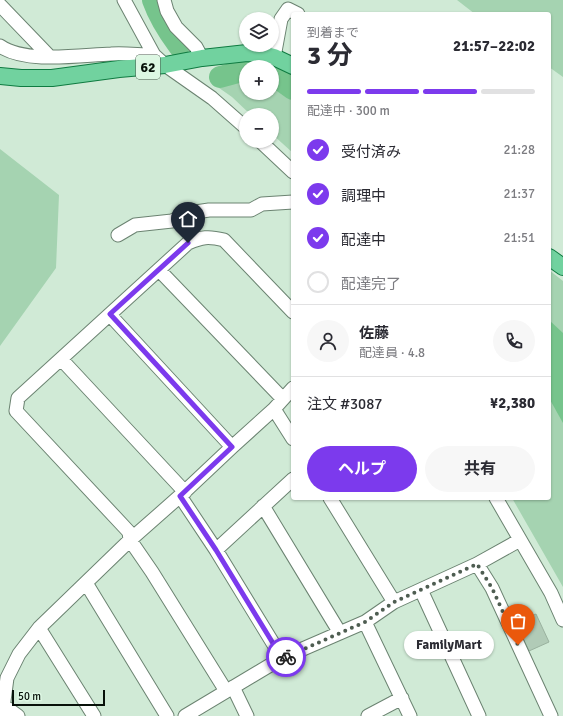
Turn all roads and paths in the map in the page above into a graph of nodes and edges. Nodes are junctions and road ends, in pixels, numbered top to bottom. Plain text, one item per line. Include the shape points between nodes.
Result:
1 (124, 0) edge
2 (164, 0) edge
3 (0, 5) edge
4 (294, 12) edge
5 (0, 46) edge
6 (50, 57) junction
7 (274, 57) junction
8 (202, 58) junction
9 (160, 60) junction
10 (291, 65) edge
11 (0, 76) edge
12 (239, 122) edge
13 (267, 148) edge
14 (291, 170) edge
15 (291, 202) edge
16 (118, 236) dead end
17 (551, 258) edge
18 (563, 267) edge
19 (159, 270) junction
20 (291, 310) edge
21 (110, 314) junction
22 (61, 359) junction
23 (291, 390) edge
24 (282, 398) junction
25 (274, 409) junction
26 (291, 436) edge
27 (232, 447) junction
28 (291, 481) edge
29 (182, 494) junction
30 (331, 500) edge
31 (497, 500) edge
32 (264, 506) junction
33 (130, 540) junction
34 (520, 540) junction
35 (216, 550) junction
36 (477, 564) junction
37 (86, 583) junction
38 (421, 590) junction
39 (394, 602) junction
40 (563, 620) edge
41 (365, 622) junction
42 (39, 628) junction
43 (340, 633) junction
44 (282, 658) junction
45 (229, 689) junction
46 (402, 698) junction
47 (2, 710) edge
48 (18, 716) edge
49 (94, 716) edge
50 (167, 716) edge
51 (184, 716) edge
52 (248, 716) edge
53 (368, 716) edge
54 (410, 716) edge
55 (479, 716) edge
56 (550, 716) edge

1 - 9 street
2 - 8 street via 176,27 196,47
3 - 6 street
4 - 7 street via 288,9 281,19
5 - 6 street via 6,51 24,55
6 - 9 street via 113,54
7 - 8 main road, 62 via 247,53
7 - 10 main road, 62
8 - 9 main road, 62
9 - 11 main road, 62 via 119,69 52,78
9 - 12 street via 212,98
13 - 14 street
15 - 16 street via 262,204 251,210 189,213 172,221 135,225
17 - 18 main road
19 - 20 street via 188,243 206,237 224,240
19 - 21 street
19 - 24 street
21 - 22 street
21 - 27 street
22 - 29 street
22 - 33 street via 18,398 16,411 129,532
23 - 24 street
24 - 25 street
25 - 26 street
25 - 27 street
27 - 29 street
28 - 32 street
29 - 33 street
29 - 35 street
30 - 39 street
31 - 34 street
32 - 35 street
32 - 43 street
33 - 37 street
33 - 45 street
34 - 36 street
34 - 40 street via 551,593
35 - 44 street
36 - 38 street
36 - 56 street via 492,588
37 - 42 street
37 - 50 street
38 - 39 street
38 - 55 street
39 - 41 street
41 - 43 street
41 - 46 street
42 - 47 street via 19,654 7,678
42 - 49 street
43 - 44 street
44 - 45 street
45 - 51 street
45 - 52 street
46 - 53 street
46 - 54 street
47 - 48 street

